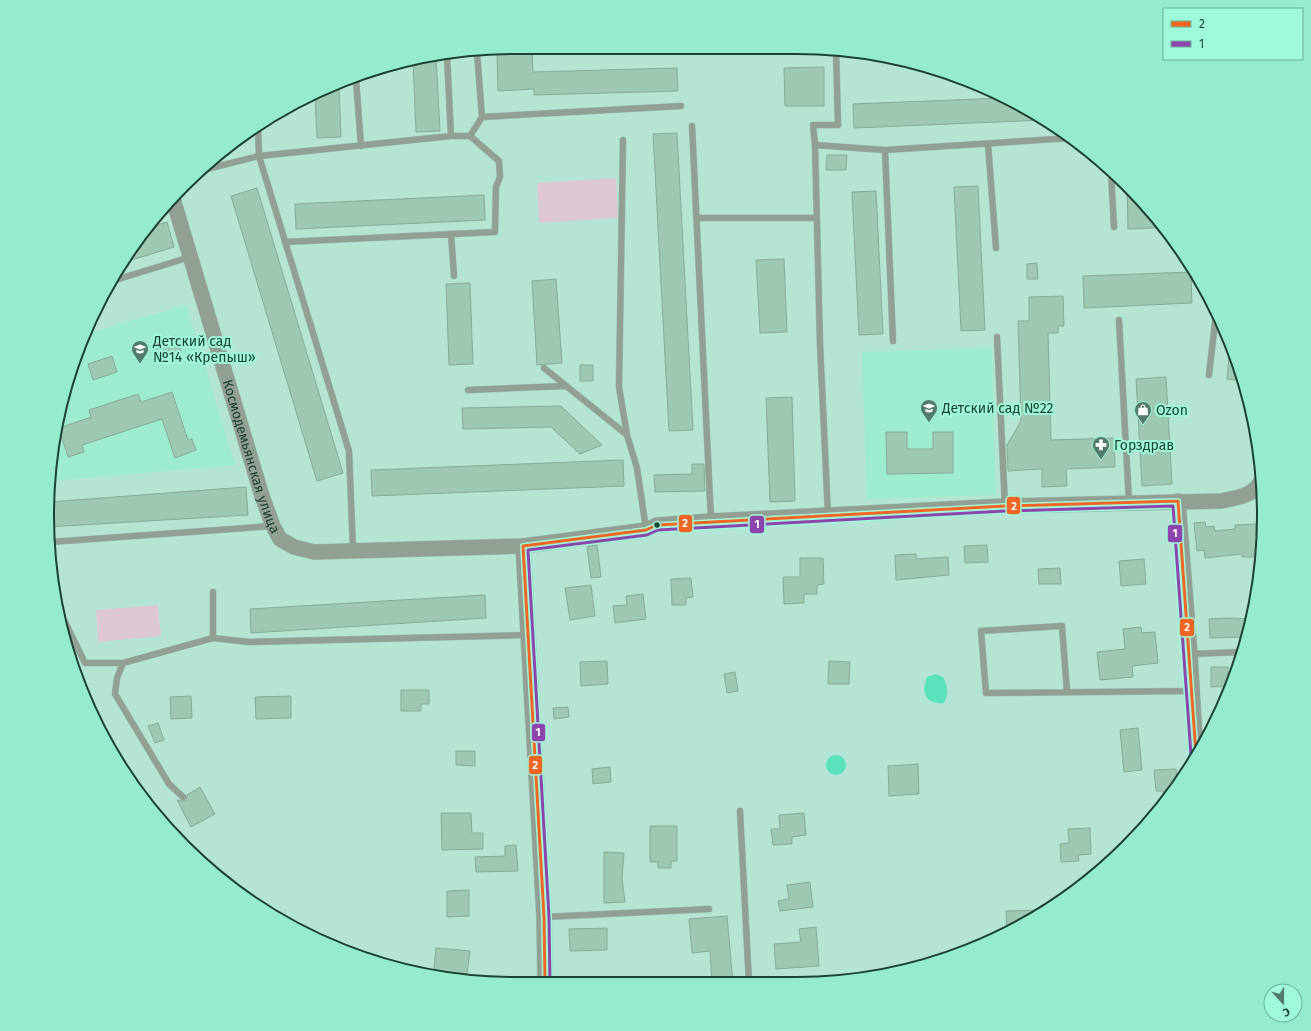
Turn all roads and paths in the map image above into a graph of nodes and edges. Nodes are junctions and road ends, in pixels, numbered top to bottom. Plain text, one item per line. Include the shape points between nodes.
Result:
1 (477, 56) edge
2 (836, 56) edge
3 (447, 59) edge
4 (356, 82) edge
5 (681, 106) dead end
6 (482, 117) junction
7 (692, 126) dead end
8 (258, 133) edge
9 (452, 136) junction
10 (470, 136) junction
11 (1062, 139) edge
12 (623, 140) dead end
13 (988, 144) junction
14 (815, 145) junction
15 (361, 146) junction
16 (885, 150) junction
17 (259, 156) junction
18 (213, 168) edge
19 (1111, 179) edge
20 (175, 205) edge
21 (698, 218) junction
22 (816, 218) junction
23 (1114, 227) dead end
24 (451, 234) junction
25 (286, 242) junction
26 (996, 248) dead end
27 (190, 256) junction
28 (454, 276) dead end
29 (120, 278) edge
30 (1119, 320) dead end
31 (1215, 324) edge
32 (997, 337) dead end
33 (893, 341) dead end
34 (544, 368) dead end
35 (1209, 375) dead end
36 (565, 386) junction
37 (468, 390) dead end
38 (627, 435) junction
39 (1256, 487) edge
40 (1178, 501) junction
41 (1129, 502) junction
42 (1005, 506) junction
43 (828, 516) junction
44 (711, 521) junction
45 (273, 526) junction
46 (646, 530) junction
47 (55, 542) edge
48 (523, 546) junction
49 (353, 552) junction
50 (213, 592) dead end
51 (69, 630) edge
52 (529, 635) junction
53 (213, 638) junction
54 (1236, 652) edge
55 (1190, 654) junction
56 (123, 663) junction
57 (1192, 691) junction
58 (1067, 692) junction
59 (1195, 745) edge
60 (183, 797) dead end
61 (740, 811) dead end
62 (709, 909) dead end
63 (544, 917) junction
64 (545, 977) edge
65 (749, 977) edge

1 - 6 lane
2 - 14 lane via 838,125 813,125
3 - 9 lane
4 - 15 lane
5 - 6 lane
6 - 10 lane
7 - 21 lane
8 - 17 lane
9 - 10 lane
9 - 15 lane
10 - 24 lane via 499,161 495,232
11 - 13 lane
12 - 38 lane via 619,387
13 - 16 lane
13 - 26 lane
14 - 16 lane
14 - 22 lane
15 - 17 lane
16 - 33 lane
17 - 18 lane
17 - 25 lane
19 - 23 lane
20 - 27 street, Космодемьянская улица
21 - 22 lane
21 - 44 lane
22 - 43 lane
24 - 25 lane
24 - 28 lane
25 - 49 lane via 349,451
27 - 29 lane
27 - 45 street, Космодемьянская улица
30 - 41 lane
31 - 35 lane
32 - 42 lane
34 - 36 lane
36 - 37 lane
36 - 38 lane
38 - 46 lane via 637,468
39 - 40 street, Космодемьянская улица via 1243,496 1221,501
40 - 41 street, Космодемьянская улица
40 - 55 street
41 - 42 street, Космодемьянская улица
42 - 43 street, Космодемьянская улица
43 - 44 street, Космодемьянская улица
44 - 46 street, Космодемьянская улица via 657,525
45 - 47 lane
45 - 49 street, Космодемьянская улица via 280,539 294,547 314,552
46 - 48 street, Космодемьянская улица
48 - 49 street, Космодемьянская улица
48 - 52 street
50 - 53 lane
51 - 56 lane via 85,663
52 - 53 lane via 249,642
52 - 63 street
53 - 56 lane
54 - 55 lane
55 - 57 street
56 - 60 lane via 117,678 115,694 169,784
57 - 58 lane
57 - 59 street
58 - 58 lane via 986,694 981,632 1062,626
61 - 65 lane
62 - 63 lane
63 - 64 street

